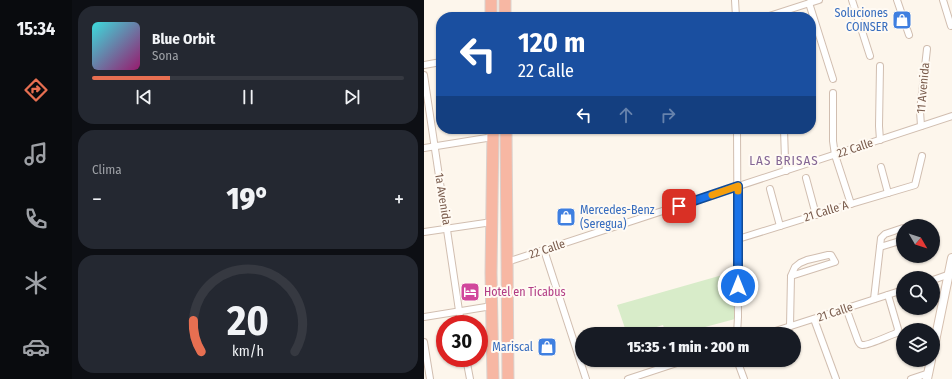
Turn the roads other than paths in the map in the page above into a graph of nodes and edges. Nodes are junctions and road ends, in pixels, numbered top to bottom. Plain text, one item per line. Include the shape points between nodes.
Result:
1 (491, 0) edge
2 (505, 0) edge
3 (735, 0) edge
4 (818, 0) edge
5 (852, 0) edge
6 (897, 0) edge
7 (943, 0) edge
8 (809, 3) junction
9 (491, 12) edge
10 (505, 12) edge
11 (736, 12) edge
12 (788, 12) edge
13 (812, 12) edge
14 (952, 15) edge
15 (816, 25) edge
16 (909, 35) dead end
17 (926, 49) dead end
18 (870, 56) dead end
19 (436, 63) edge
20 (424, 65) edge
21 (880, 66) dead end
22 (424, 75) edge
23 (833, 79) dead end
24 (833, 93) dead end
25 (952, 116) edge
26 (921, 126) junction
27 (489, 134) edge
28 (493, 134) edge
29 (506, 134) edge
30 (737, 134) edge
31 (784, 134) edge
32 (880, 140) junction
33 (435, 146) junction
34 (424, 148) edge
35 (835, 154) junction
36 (922, 156) dead end
37 (881, 167) dead end
38 (786, 171) junction
39 (806, 178) dead end
40 (738, 186) junction
41 (770, 189) dead end
42 (888, 193) junction
43 (851, 204) junction
44 (816, 215) junction
45 (492, 222) junction
46 (780, 226) junction
47 (447, 229) junction
48 (896, 230) edge
49 (424, 232) edge
50 (738, 239) junction
51 (896, 242) edge
52 (880, 247) junction
53 (544, 250) junction
54 (952, 258) edge
55 (507, 262) junction
56 (951, 275) edge
57 (791, 276) junction
58 (940, 278) edge
59 (896, 292) edge
60 (888, 295) junction
61 (874, 299) junction
62 (492, 306) junction
63 (846, 308) junction
64 (460, 311) junction
65 (460, 315) edge
66 (424, 317) edge
67 (814, 319) junction
68 (940, 323) edge
69 (790, 326) junction
70 (737, 327) edge
71 (787, 327) edge
72 (424, 342) edge
73 (468, 367) edge
74 (670, 367) edge
75 (740, 367) edge
76 (649, 376) edge
77 (928, 376) edge
78 (430, 379) edge
79 (470, 379) edge
80 (493, 379) edge
81 (508, 379) edge
82 (586, 379) edge
83 (628, 379) edge
84 (744, 379) edge
85 (836, 379) edge
86 (911, 379) edge

1 - 9 highway
2 - 10 highway
3 - 11 street
4 - 8 street
5 - 18 street
6 - 16 street
7 - 14 street via 951,26
8 - 12 street
8 - 13 street
15 - 23 street
17 - 26 street, 11 Avenida
19 - 20 street
21 - 32 street
22 - 33 street, 1a Avenida
24 - 35 street
25 - 26 street, 22 Calle
26 - 32 street, 22 Calle
27 - 33 street
28 - 45 highway
29 - 55 highway
30 - 40 street
31 - 38 street
32 - 35 street, 22 Calle
33 - 34 street
33 - 47 street, 1a Avenida
35 - 38 street, 22 Calle
35 - 43 street
36 - 42 street, 21 Calle A via 915,185
37 - 42 street
38 - 40 street, 22 Calle
39 - 44 street
40 - 50 street
40 - 53 street, 22 Calle
41 - 46 street
42 - 43 street, 21 Calle A
43 - 44 street, 21 Calle A
44 - 46 street, 21 Calle A
45 - 47 street
45 - 62 highway
46 - 50 street, 21 Calle A
47 - 49 street
47 - 64 street, 1a Avenida
48 - 52 street via 881,238
50 - 70 street
51 - 52 street
52 - 61 street
53 - 55 street, 22 Calle
53 - 82 street
54 - 56 main road
55 - 81 highway
56 - 58 street
56 - 68 main road
57 - 57 street via 835,262 831,255 807,260 797,265
57 - 69 street
59 - 60 street, 21 Calle
60 - 61 street, 21 Calle
60 - 63 street via 897,333 863,346 858,341
61 - 63 street, 21 Calle
62 - 64 street
62 - 80 highway
63 - 67 street, 21 Calle
64 - 65 street, 1a Avenida
64 - 66 street
67 - 69 street, 21 Calle
67 - 85 street
69 - 71 street, 21 Calle
72 - 78 street
73 - 79 street
74 - 76 street
75 - 84 street
76 - 83 street
77 - 86 street

